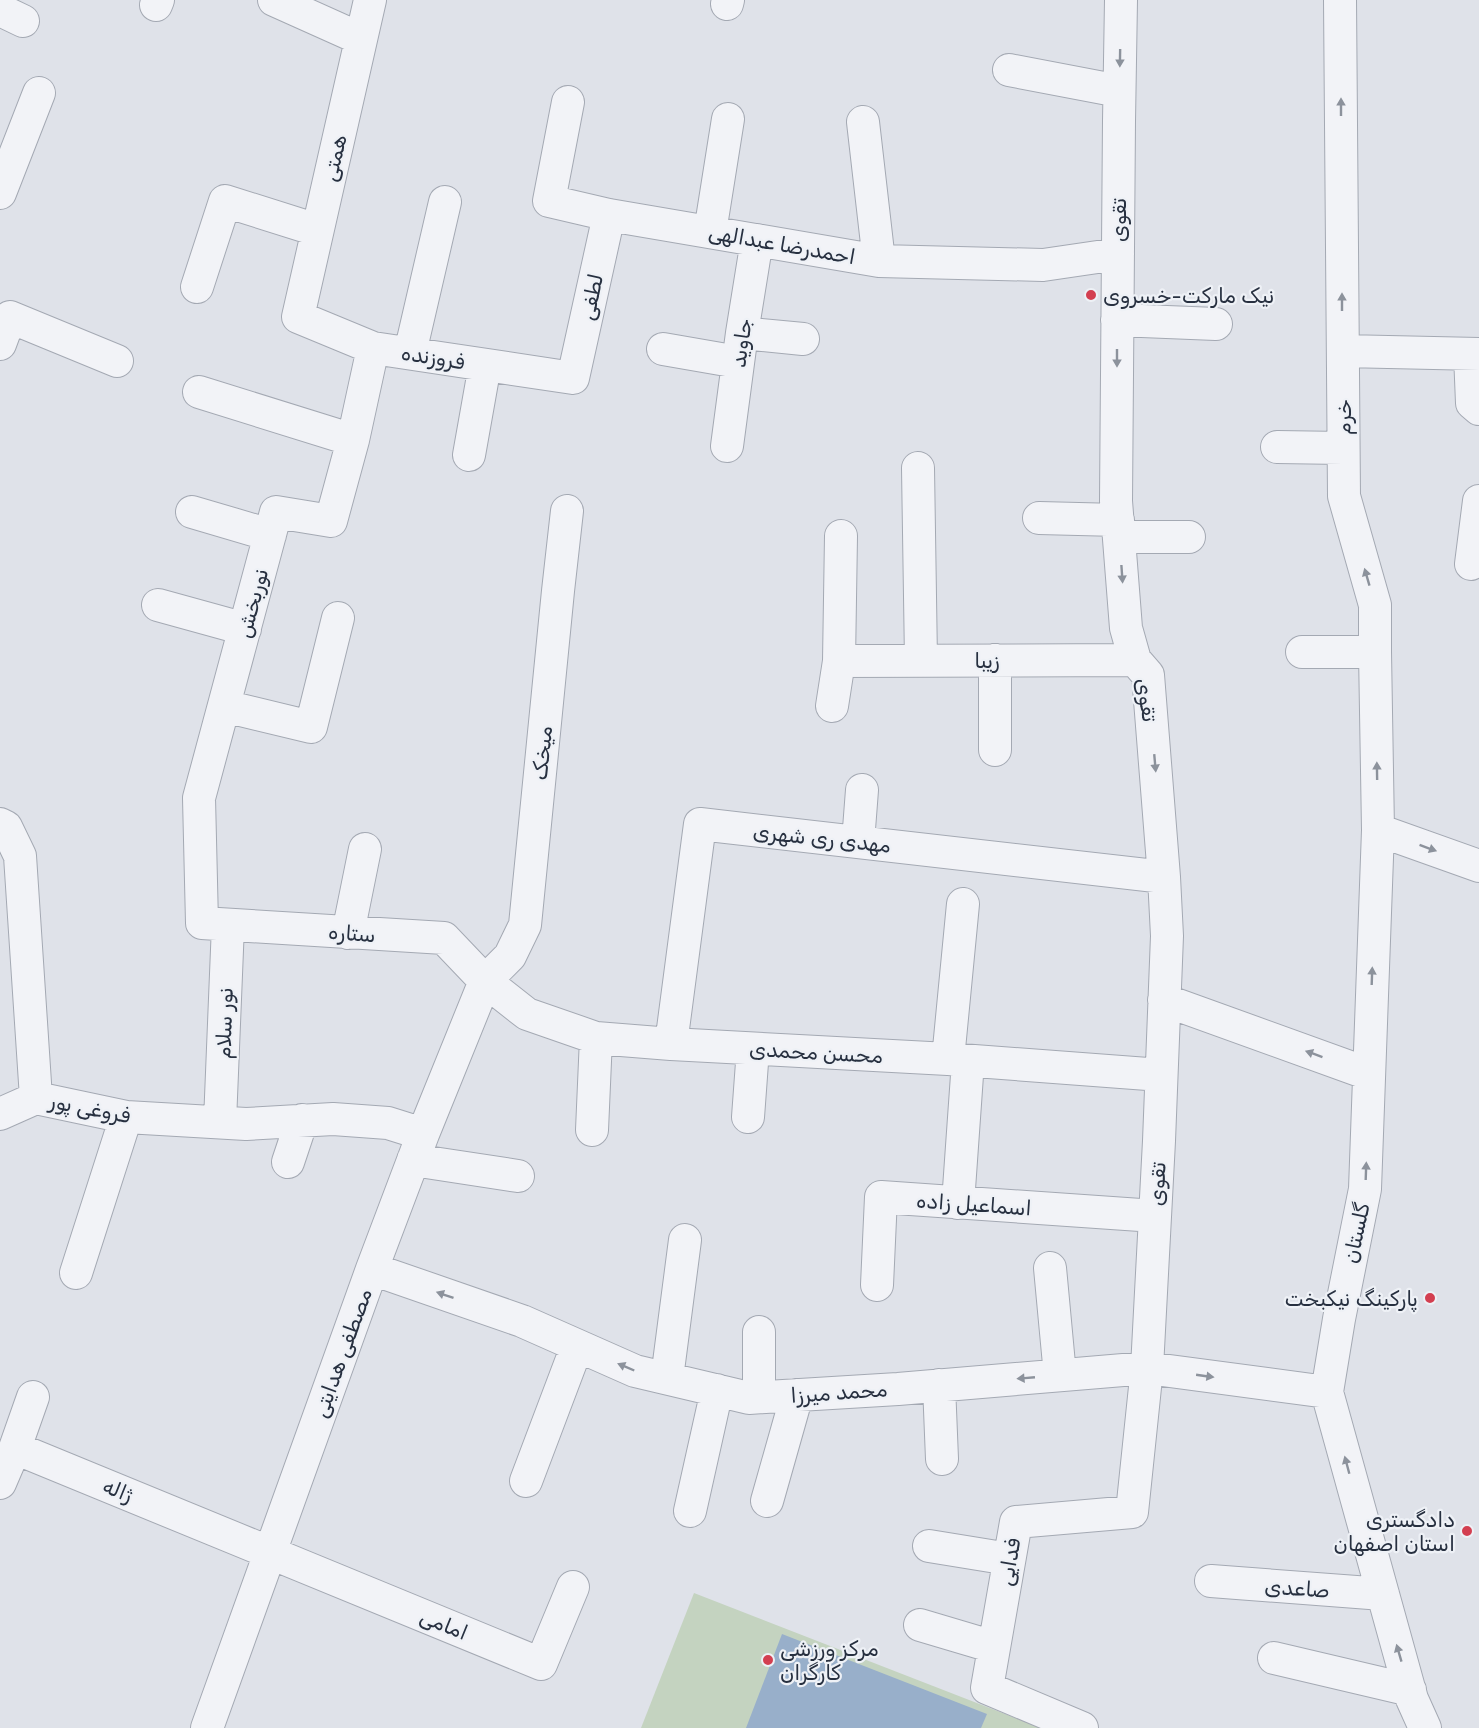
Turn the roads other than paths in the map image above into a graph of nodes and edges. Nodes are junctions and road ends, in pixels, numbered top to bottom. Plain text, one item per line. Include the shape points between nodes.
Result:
1 (273, 0) edge
2 (370, 0) edge
3 (1121, 0) edge
4 (1340, 0) edge
5 (361, 39) junction
6 (1009, 70) dead end
7 (1119, 91) junction
8 (39, 93) dead end
9 (567, 102) dead end
10 (728, 119) dead end
11 (863, 122) dead end
12 (0, 193) edge
13 (446, 202) dead end
14 (609, 215) junction
15 (317, 230) junction
16 (710, 232) junction
17 (757, 240) junction
18 (1118, 254) junction
19 (879, 261) junction
20 (197, 287) dead end
21 (298, 317) joint
22 (1118, 320) junction
23 (1216, 324) dead end
24 (804, 339) dead end
25 (0, 344) edge
26 (740, 347) junction
27 (373, 348) junction
28 (663, 350) dead end
29 (1343, 351) junction
30 (410, 353) junction
31 (1474, 354) edge
32 (117, 361) dead end
33 (485, 365) junction
34 (573, 378) joint
35 (199, 392) dead end
36 (1479, 409) edge
37 (353, 440) junction
38 (727, 446) dead end
39 (1277, 447) dead end
40 (1343, 448) junction
41 (469, 455) dead end
42 (918, 468) dead end
43 (1479, 501) edge
44 (567, 511) dead end
45 (192, 512) dead end
46 (1039, 518) dead end
47 (1118, 529) junction
48 (270, 535) junction
49 (841, 536) dead end
50 (1189, 537) dead end
51 (1471, 564) dead end
52 (158, 606) dead end
53 (338, 618) dead end
54 (244, 629) junction
55 (1302, 652) dead end
56 (1375, 652) junction
57 (921, 660) junction
58 (995, 660) junction
59 (1135, 660) junction
60 (839, 661) junction
61 (224, 706) junction
62 (832, 706) dead end
63 (995, 750) dead end
64 (862, 790) dead end
65 (0, 824) edge
66 (1378, 830) junction
67 (858, 842) junction
68 (365, 849) dead end
69 (1479, 866) edge
70 (1164, 877) junction
71 (963, 904) dead end
72 (215, 924) junction
73 (348, 933) junction
74 (485, 981) junction
75 (1164, 1000) junction
76 (596, 1038) junction
77 (671, 1044) junction
78 (753, 1049) junction
79 (958, 1060) junction
80 (1369, 1074) junction
81 (1161, 1076) junction
82 (36, 1098) junction
83 (0, 1114) edge
84 (126, 1117) junction
85 (748, 1117) dead end
86 (302, 1120) junction
87 (220, 1122) junction
88 (591, 1130) dead end
89 (418, 1147) junction
90 (288, 1162) dead end
91 (518, 1176) dead end
92 (958, 1203) junction
93 (1155, 1216) junction
94 (685, 1240) dead end
95 (1050, 1268) dead end
96 (372, 1269) junction
97 (76, 1273) dead end
98 (877, 1285) dead end
99 (759, 1332) dead end
100 (577, 1346) junction
101 (1147, 1368) junction
102 (1060, 1375) junction
103 (667, 1378) junction
104 (939, 1385) junction
105 (717, 1390) junction
106 (1327, 1392) junction
107 (797, 1395) junction
108 (33, 1397) dead end
109 (759, 1398) junction
110 (15, 1448) junction
111 (942, 1459) dead end
112 (526, 1481) dead end
113 (0, 1483) edge
114 (767, 1501) dead end
115 (690, 1511) dead end
116 (929, 1546) dead end
117 (270, 1552) junction
118 (1009, 1559) junction
119 (1211, 1581) dead end
120 (573, 1587) dead end
121 (1383, 1594) junction
122 (920, 1625) dead end
123 (994, 1647) junction
124 (1274, 1658) dead end
125 (1410, 1690) junction
126 (207, 1728) edge
127 (1082, 1728) edge
128 (1425, 1728) edge

1 - 5 street
2 - 5 street, همتی
3 -> 7 street, تقوی
29 -> 4 street, خرم
5 - 15 street, همتی
6 - 7 street
7 - 18 street, تقوی
8 - 12 street
9 - 14 street, احمدرضا عبدالهی via 549,201
10 - 16 street
11 - 19 street
13 - 30 street
14 - 16 street, احمدرضا عبدالهی
14 - 34 street, لطفی
15 - 20 street via 225,201
15 - 21 street, همتی
16 - 17 street, احمدرضا عبدالهی
17 - 19 street, احمدرضا عبدالهی
17 - 26 street, جاوید
18 - 19 street, احمدرضا عبدالهی via 1043,265
18 - 22 street, تقوی
21 - 27 street, فروزنده
22 - 23 street
22 -> 47 street, تقوی
24 - 26 street
25 - 32 street via 10,318
26 - 28 street
26 - 38 street, جاوید
27 - 30 street, فروزنده
27 - 37 street, نوربخش
29 - 31 street
29 - 40 street, خرم
30 - 33 street, فروزنده
31 - 36 street via 1472,403
33 - 34 street, فروزنده
33 - 41 street
35 - 37 street
37 - 48 street, نوربخش via 331,521 276,512
39 - 40 street
56 -> 40 street, خرم via 1375,605 1344,496
42 - 57 street
43 - 51 street
44 - 74 street, میخک via 525,925 510,956
45 - 48 street
46 - 47 street
47 - 50 street
47 -> 59 street, تقوی via 1126,628
48 - 54 street, نوربخش
49 - 60 street
52 - 54 street
53 - 61 street via 311,727
54 - 61 street, نوربخش
55 - 56 street
66 -> 56 street, خرم
57 - 58 street, زیبا
57 - 60 street, زیبا
58 - 59 street, زیبا
58 - 63 street
59 -> 70 street, تقوی via 1148,675
60 - 62 street
61 - 72 street, نوربخش via 199,798
64 - 67 street
65 - 82 street, فروغی پور via 6,827 20,856
66 -> 69 street
80 -> 66 street, گلستان
67 - 70 street, مهدی ری شهری
67 - 77 street, مهدی ری شهری via 700,824
68 - 73 street
70 - 75 street, تقوی
71 - 79 street
72 - 73 street, ستاره
72 - 87 street, نور سلام
73 - 74 street, ستاره via 444,938
74 - 76 street, محسن محمدی via 528,1014
74 - 89 street, مصطفی هدایتی
80 -> 75 street
75 - 81 street, تقوی
76 - 77 street, محسن محمدی
76 - 88 street
77 - 78 street, محسن محمدی
78 - 79 street, محسن محمدی
78 - 85 street
79 - 81 street, محسن محمدی
79 - 92 street
106 -> 80 street, گلستان via 1365,1189
81 - 93 street, تقوی
82 - 83 street
82 - 84 street, فروغی پور
84 - 87 street, فروغی پور
84 - 97 street
86 - 87 street, فروغی پور
86 - 89 street, فروغی پور via 388,1123
86 - 90 street
89 - 91 street, فروغی پور
89 - 96 street, مصطفی هدایتی
92 - 93 street, اسماعیل زاده
92 - 98 street, اسماعیل زاده via 881,1197
93 - 101 street, تقوی
94 - 103 street
95 - 102 street
100 -> 96 street, محمد میرزا via 522,1321
96 - 117 street, مصطفی هدایتی
99 - 109 street
103 -> 100 street, محمد میرزا via 635,1371
100 - 112 street
101 - 102 street, محمد میرزا
101 -> 106 street, محمد میرزا
101 - 118 street, فدایی via 1132,1512 1016,1522
102 -> 104 street, محمد میرزا
103 - 105 street, محمد میرزا
104 - 107 street, محمد میرزا
104 - 111 street
105 - 109 street, محمد میرزا
105 - 115 street
121 -> 106 street, گلستان
107 - 109 street, محمد میرزا
107 - 114 street
108 - 110 street
110 - 113 street
110 - 117 street, ژاله
116 - 118 street
117 - 120 street, امامی via 541,1664
117 - 126 street, مصطفی هدایتی
118 - 123 street, فدایی
119 - 121 street, صاعدی
125 -> 121 street, گلستان
122 - 123 street
123 - 127 street, فدایی via 987,1688
124 - 125 street
125 - 128 street, گلستان

